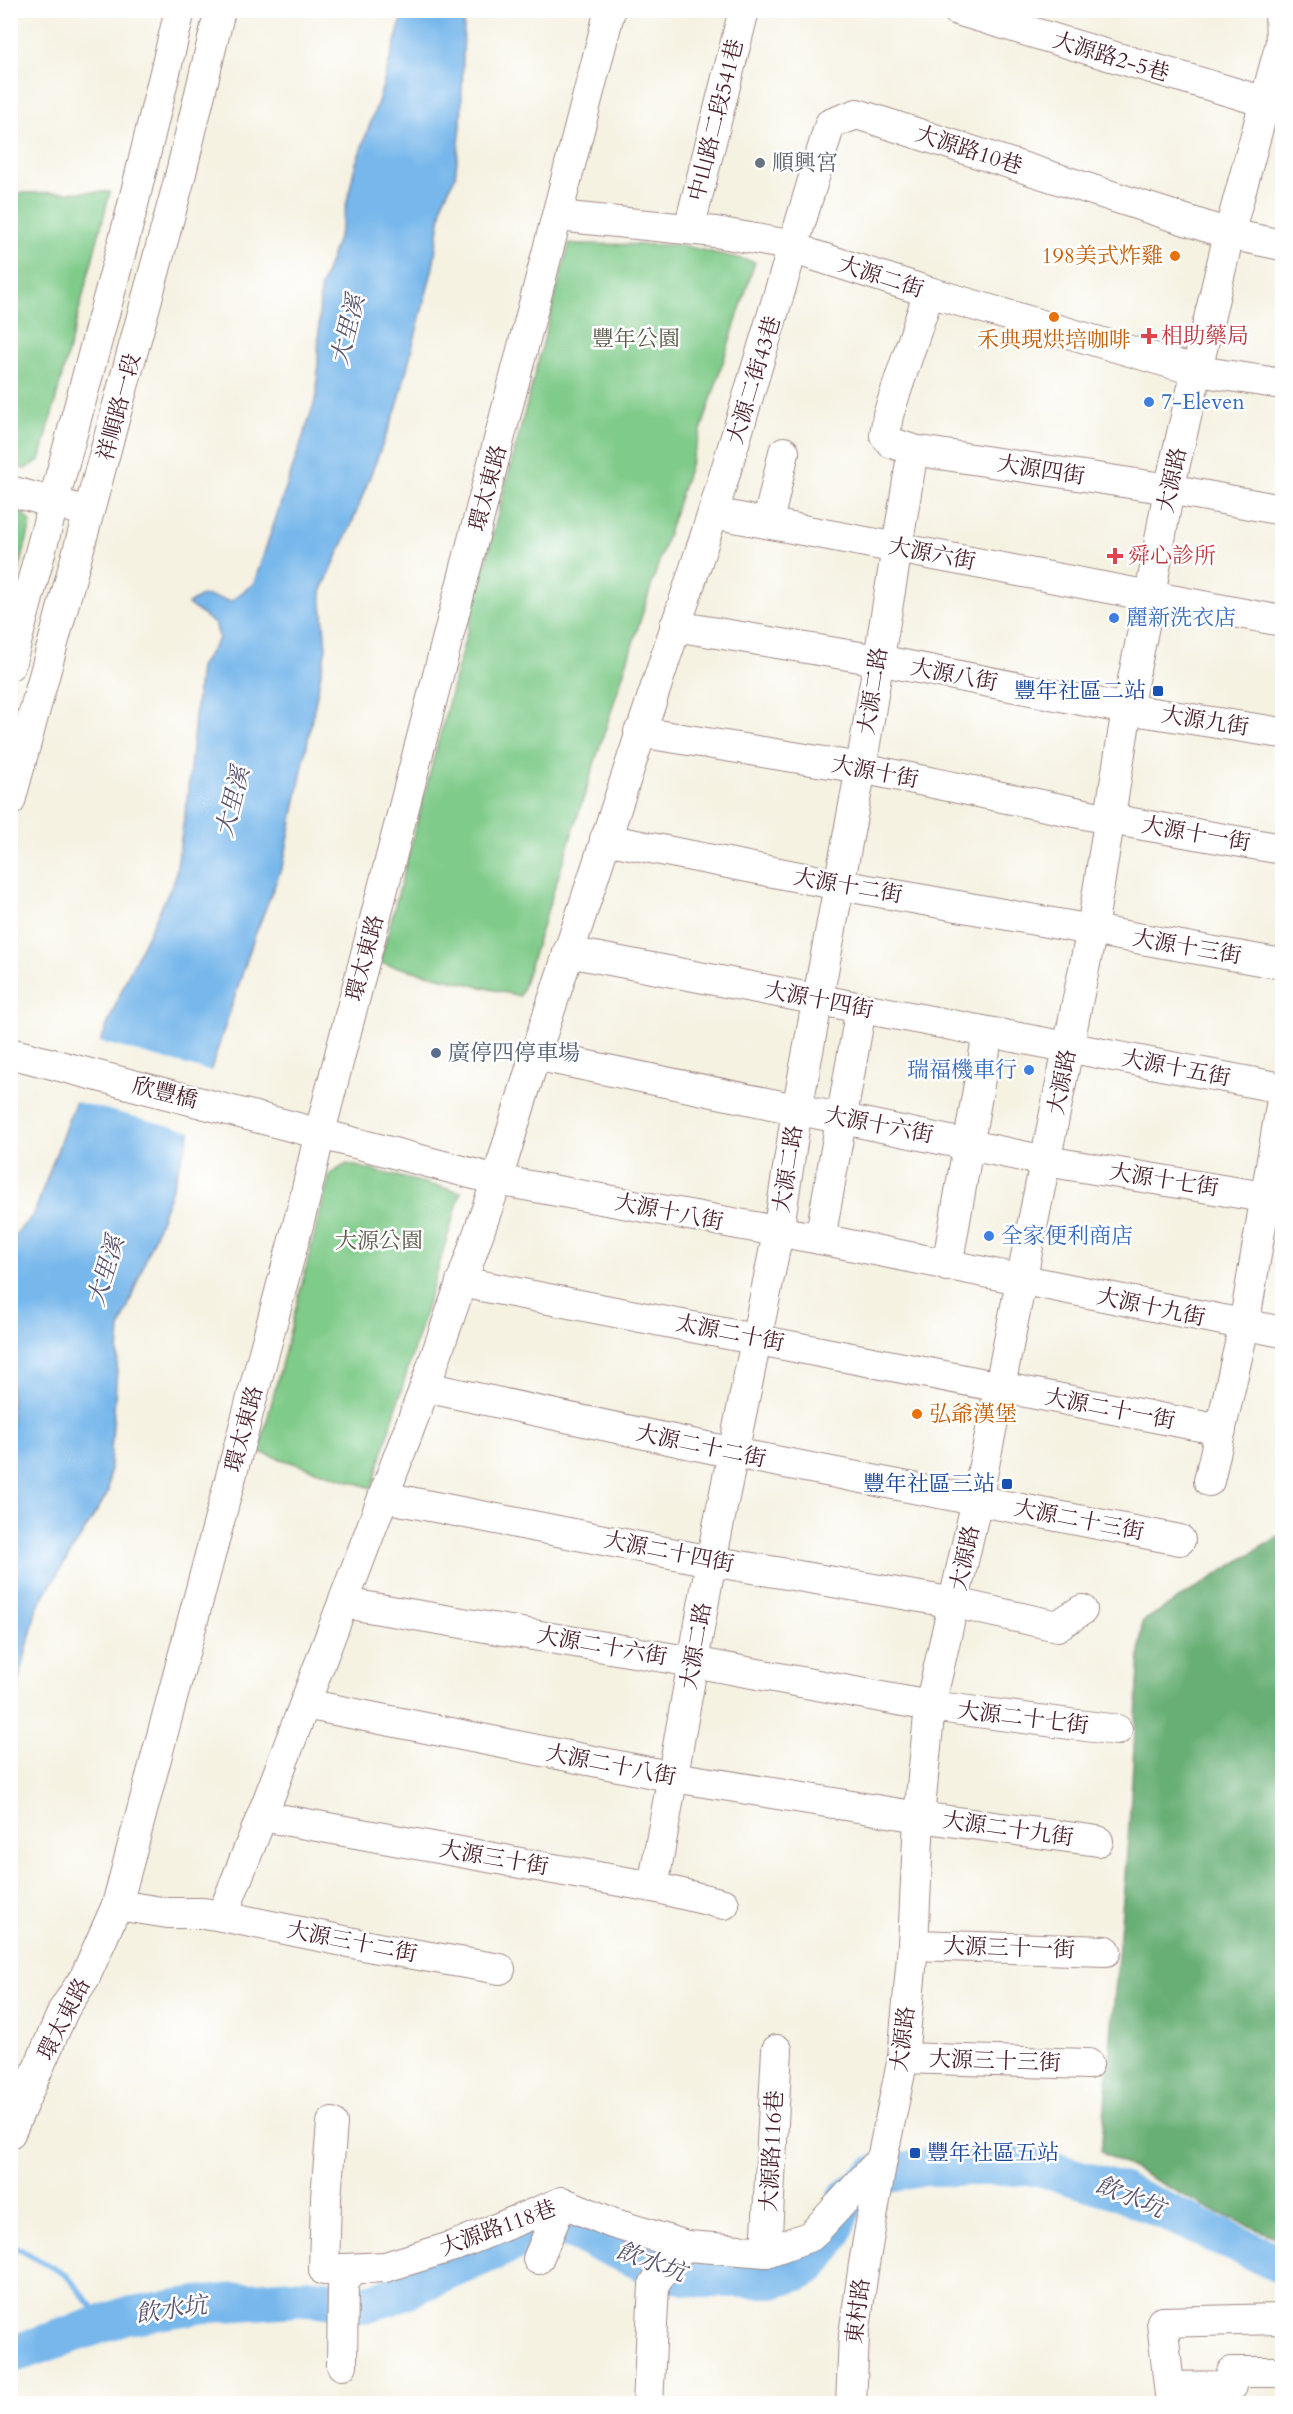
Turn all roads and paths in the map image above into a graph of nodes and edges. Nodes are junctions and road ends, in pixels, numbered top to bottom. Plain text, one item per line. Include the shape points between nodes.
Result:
1 (180, 10) edge
2 (220, 10) edge
3 (610, 10) edge
4 (744, 10) edge
5 (957, 10) edge
6 (1280, 10) edge
7 (1274, 105) edge
8 (558, 216) junction
9 (689, 229) junction
10 (1229, 234) junction
11 (1282, 245) edge
12 (795, 246) junction
13 (929, 292) junction
14 (1198, 371) junction
15 (1282, 384) edge
16 (913, 450) junction
17 (784, 452) dead end
18 (1169, 489) junction
19 (10, 491) edge
20 (55, 503) junction
21 (1282, 510) edge
22 (91, 513) junction
23 (713, 513) junction
24 (768, 522) junction
25 (897, 547) junction
26 (1150, 596) junction
27 (1282, 621) edge
28 (675, 626) junction
29 (878, 660) junction
30 (10, 664) edge
31 (1127, 709) junction
32 (639, 732) junction
33 (1282, 733) edge
34 (861, 768) junction
35 (10, 801) edge
36 (1109, 819) junction
37 (605, 839) junction
38 (1282, 849) edge
39 (840, 885) junction
40 (1092, 929) junction
41 (568, 952) junction
42 (1282, 964) edge
43 (818, 1001) junction
44 (861, 1008) junction
45 (988, 1033) junction
46 (1069, 1048) junction
47 (10, 1053) edge
48 (535, 1055) junction
49 (1282, 1088) edge
50 (1282, 1100) edge
51 (797, 1110) junction
52 (840, 1117) junction
53 (320, 1132) junction
54 (968, 1143) junction
55 (1046, 1161) junction
56 (497, 1180) junction
57 (1274, 1198) edge
58 (778, 1233) junction
59 (820, 1239) junction
60 (947, 1266) junction
61 (1020, 1280) junction
62 (461, 1282) junction
63 (1244, 1326) junction
64 (1282, 1332) edge
65 (757, 1338) junction
66 (426, 1387) junction
67 (998, 1388) junction
68 (1221, 1430) junction
69 (734, 1453) junction
70 (1209, 1481) dead end
71 (384, 1497) junction
72 (977, 1500) junction
73 (1180, 1540) dead end
74 (711, 1561) junction
75 (344, 1603) junction
76 (955, 1603) junction
77 (1082, 1610) dead end
78 (693, 1662) junction
79 (305, 1704) junction
80 (930, 1706) junction
81 (1117, 1730) dead end
82 (674, 1777) junction
83 (262, 1816) junction
84 (919, 1817) junction
85 (1098, 1841) dead end
86 (653, 1887) junction
87 (724, 1904) dead end
88 (117, 1905) junction
89 (212, 1915) junction
90 (913, 1945) junction
91 (1106, 1951) dead end
92 (500, 1969) dead end
93 (777, 2050) dead end
94 (903, 2058) junction
95 (1088, 2064) dead end
96 (332, 2123) dead end
97 (10, 2133) edge
98 (882, 2159) junction
99 (558, 2210) junction
100 (871, 2219) joint
101 (679, 2251) junction
102 (766, 2252) junction
103 (538, 2259) dead end
104 (340, 2275) junction
105 (1282, 2319) edge
106 (342, 2364) dead end
107 (1282, 2372) edge
108 (1171, 2395) edge
109 (648, 2403) edge
110 (851, 2403) edge

1 - 20 street, 祥順路一段
2 - 22 street, 祥順路一段
3 - 8 street, 環太東路
4 - 9 street, 中山路二段541巷
5 - 7 street, 大源路2-5巷
6 - 7 street, 大源路 via 1281,43
7 - 10 street, 大源路
8 - 9 street, 大源二街
8 - 53 street, 環太東路
9 - 12 street, 大源二街
10 - 11 street
10 - 12 street, 大源路10巷 via 857,114 830,124
10 - 14 street, 大源路
12 - 13 street, 大源二街
12 - 23 street, 大源二街43巷
13 - 14 street, 大源二街
13 - 16 street, 大源四街 via 885,435 892,443
14 - 15 street, 大源二街
14 - 18 street, 大源路
16 - 18 street, 大源四街
16 - 25 street, 大源二路
17 - 24 street
18 - 21 street, 大源四街
18 - 26 street, 大源路
19 - 20 street
20 - 22 street
20 - 30 street, 祥順路一段
22 - 35 street, 祥順路一段
23 - 24 street, 大源六街
23 - 28 street, 大源二街43巷
24 - 25 street, 大源六街
25 - 26 street, 大源六街
25 - 29 street, 大源二路
26 - 27 street, 大源六街
26 - 31 street, 大源路
28 - 29 street, 大源八街
28 - 32 street, 大源二街43巷
29 - 31 street, 大源八街
29 - 34 street, 大源二路
31 - 33 street, 大源九街
31 - 36 street, 大源路
32 - 34 street, 大源十街
32 - 37 street, 大源二街43巷
34 - 36 street, 大源十街
34 - 39 street, 大源二路
36 - 38 street, 大源十一街
36 - 40 street, 大源路
37 - 39 street, 大源十二街
37 - 41 street, 大源二街43巷
39 - 40 street, 大源十二街
39 - 43 street, 大源二路
40 - 42 street, 大源十三街
40 - 46 street, 大源路
41 - 43 street, 大源十四街
41 - 48 street, 大源二街43巷
43 - 44 street, 大源十四街
43 - 51 street, 大源二路
44 - 45 street, 大源十四街
44 - 52 street
45 - 46 street, 大源十四街
45 - 54 street
46 - 49 street, 大源十五街
46 - 55 street, 大源路
47 - 53 street, 欣豐橋
48 - 51 street, 大源十六街
48 - 56 street, 大源二街43巷
50 - 57 street
51 - 52 street, 大源十六街
51 - 58 street, 大源二路
52 - 54 street, 大源十六街
52 - 59 street
53 - 56 street, 大源十八街
53 - 88 street, 環太東路
54 - 55 street, 大源十六街
54 - 60 street
55 - 57 street, 大源十七街
55 - 61 street, 大源路
56 - 58 street, 大源十八街
56 - 62 street, 大源二街43巷
57 - 63 street
58 - 59 street, 大源十八街
58 - 65 street, 大源二路
59 - 60 street, 大源十八街
60 - 61 street, 大源十八街
61 - 63 street, 大源十九街
61 - 67 street, 大源路
62 - 65 street, 太源二十街
62 - 66 street, 大源二街43巷
63 - 64 street, 大源十九街
63 - 68 street
65 - 67 street, 太源二十街
65 - 69 street, 大源二路
66 - 69 street, 大源二十二街
66 - 71 street, 大源二街43巷
67 - 68 street, 大源二十一街
67 - 72 street, 大源路
68 - 70 street
69 - 72 street, 大源二十二街
69 - 74 street, 大源二路
71 - 74 street, 大源二十四街
71 - 75 street, 大源二街43巷
72 - 73 street, 大源二十三街
72 - 76 street, 大源路
74 - 76 street, 大源二十四街
74 - 78 street, 大源二路
75 - 78 street, 大源二十六街
75 - 79 street, 大源二街43巷
76 - 77 street, 大源二十四街 via 1057,1626
76 - 80 street, 大源路
78 - 80 street, 大源二十六街
78 - 82 street, 大源二路
79 - 82 street, 大源二十八街
79 - 83 street, 大源二街43巷
80 - 81 street, 大源二十七街
80 - 84 street, 大源路
82 - 84 street, 大源二十八街
82 - 86 street, 大源二路
83 - 86 street, 大源三十街
83 - 89 street, 大源二街43巷
84 - 85 street, 大源二十九街
84 - 90 street, 大源路
86 - 87 street, 大源三十街
88 - 89 street
88 - 97 street, 環太東路 via 85,1977 64,2009
89 - 92 street, 大源三十二街
90 - 91 street, 大源三十一街
90 - 94 street, 大源路
93 - 102 street, 大源路116巷
94 - 95 street, 大源三十三街
94 - 98 street, 大源路
96 - 104 street via 326,2198
98 - 100 street, 大源路
98 - 102 street, 大源路118巷 via 811,2236
99 - 101 street, 大源路118巷 via 612,2223
99 - 103 street
99 - 104 street, 大源路118巷 via 385,2267
100 - 110 street, 東村路 via 854,2335
101 - 102 street, 大源路118巷
101 - 109 street via 654,2285
104 - 106 street
105 - 108 street via 1162,2322
107 - 108 street via 1232,2372 1232,2386

